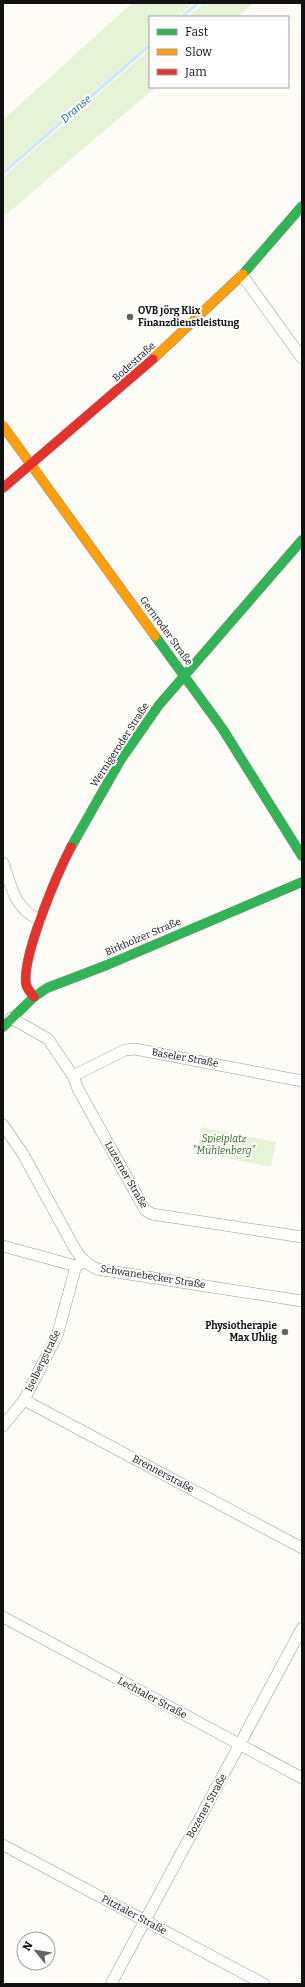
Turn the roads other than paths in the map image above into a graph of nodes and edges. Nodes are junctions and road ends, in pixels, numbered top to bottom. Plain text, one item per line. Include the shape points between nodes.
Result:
1 (302, 206) edge
2 (242, 275) junction
3 (302, 358) edge
4 (3, 426) edge
5 (31, 465) junction
6 (3, 488) edge
7 (302, 540) edge
8 (184, 675) junction
9 (302, 856) edge
10 (3, 862) edge
11 (302, 882) edge
12 (40, 920) junction
13 (34, 997) junction
14 (11, 1018) junction
15 (3, 1027) edge
16 (74, 1076) junction
17 (302, 1081) edge
18 (3, 1125) edge
19 (302, 1237) edge
20 (4, 1244) edge
21 (80, 1264) junction
22 (302, 1301) edge
23 (24, 1400) junction
24 (3, 1426) edge
25 (302, 1548) edge
26 (3, 1617) edge
27 (302, 1628) edge
28 (240, 1745) junction
29 (302, 1778) edge
30 (3, 1845) edge
31 (144, 1921) junction
32 (111, 1984) edge
33 (264, 1984) edge

1 - 2 street, Bodestraße
2 - 3 street
2 - 5 street, Bodestraße via 136,375
4 - 5 street, Gernroder Straße
5 - 6 street, Bodestraße
5 - 8 street, Gernroder Straße
7 - 8 street, Wernigeroder Straße
8 - 9 street, Gernroder Straße via 240,755
8 - 12 street, Wernigeroder Straße via 141,730 100,794 69,851
10 - 12 street via 19,905
11 - 13 street, Birkholzer Straße via 47,988
12 - 13 street, Wernigeroder Straße via 26,974 26,986
13 - 14 street, Birkholzer Straße
14 - 15 street, Birkholzer Straße
14 - 16 street, Luzerner Straße via 48,1039
16 - 17 street, Baseler Straße via 125,1050 135,1049
16 - 19 street, Luzerner Straße via 78,1089 146,1210 152,1214 231,1228
18 - 21 street via 23,1154
20 - 21 street, Schwanebecker Straße
21 - 22 street, Schwanebecker Straße
21 - 23 street, Iselbergstraße via 57,1336
23 - 24 street, Iselbergstraße
23 - 25 street, Brennerstraße
26 - 28 street, Lechtaler Straße
27 - 28 street, Bozener Straße
28 - 29 street, Lechtaler Straße
28 - 31 street, Bozener Straße
30 - 31 street, Pitztaler Straße
31 - 32 street, Bozener Straße
31 - 33 street, Pitztaler Straße

